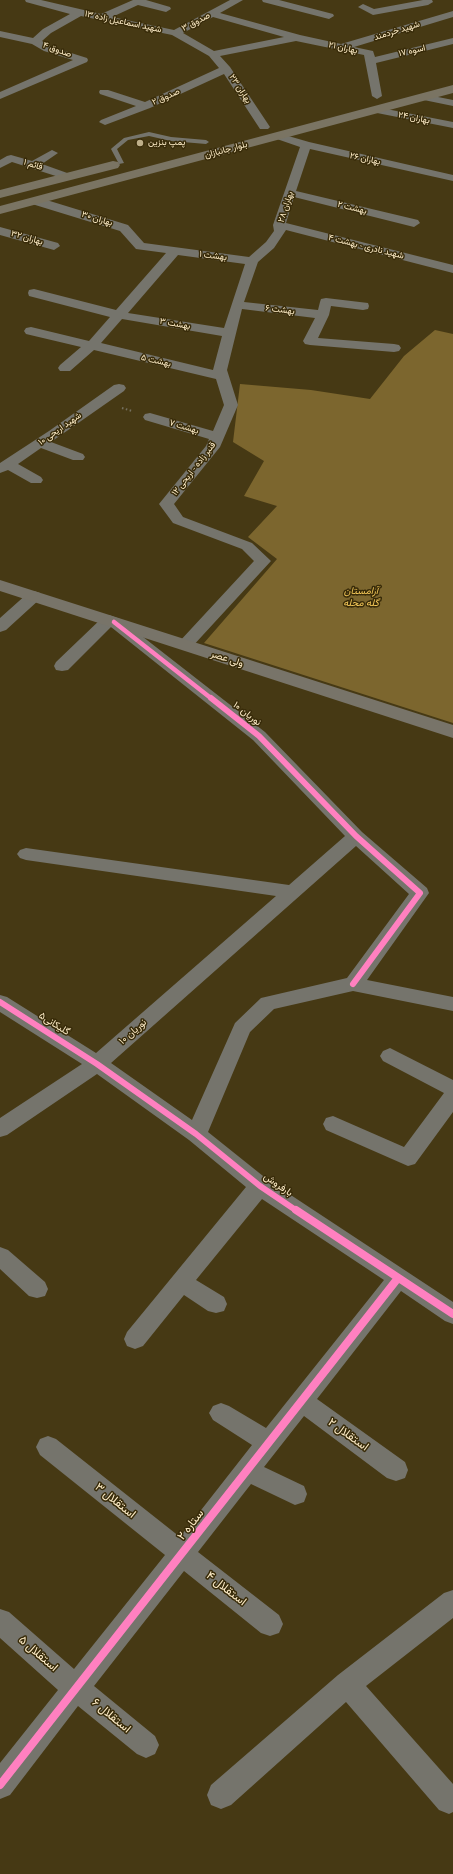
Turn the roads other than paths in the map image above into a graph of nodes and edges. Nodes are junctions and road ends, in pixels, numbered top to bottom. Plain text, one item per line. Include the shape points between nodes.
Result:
1 (30, 0) edge
2 (238, 0) edge
3 (267, 0) edge
4 (139, 1) edge
5 (318, 4) dead end
6 (432, 4) edge
7 (363, 8) dead end
8 (166, 9) dead end
9 (210, 10) junction
10 (306, 10) junction
11 (79, 13) junction
12 (453, 13) edge
13 (329, 16) dead end
14 (101, 18) junction
15 (175, 33) junction
16 (0, 34) edge
17 (298, 38) junction
18 (35, 42) junction
19 (453, 42) edge
20 (341, 47) junction
21 (213, 54) junction
22 (370, 61) junction
23 (226, 69) junction
24 (453, 76) edge
25 (0, 85) edge
26 (453, 89) edge
27 (15, 90) junction
28 (104, 92) dead end
29 (0, 96) edge
30 (377, 96) junction
31 (423, 97) junction
32 (453, 103) edge
33 (146, 106) junction
34 (376, 110) junction
35 (105, 122) dead end
36 (453, 125) edge
37 (264, 127) junction
38 (278, 136) junction
39 (206, 142) junction
40 (306, 145) junction
41 (168, 151) dead end
42 (52, 153) dead end
43 (137, 159) dead end
44 (122, 162) junction
45 (0, 165) edge
46 (33, 165) junction
47 (66, 176) junction
48 (453, 178) edge
49 (291, 193) junction
50 (0, 194) edge
51 (36, 201) junction
52 (0, 210) edge
53 (414, 223) dead end
54 (280, 225) junction
55 (0, 230) edge
56 (54, 246) dead end
57 (175, 251) junction
58 (252, 260) junction
59 (453, 269) edge
60 (34, 293) dead end
61 (237, 305) junction
62 (363, 306) dead end
63 (119, 314) junction
64 (323, 315) junction
65 (31, 330) dead end
66 (230, 333) junction
67 (91, 346) junction
68 (394, 348) dead end
69 (65, 368) dead end
70 (222, 376) junction
71 (119, 388) dead end
72 (150, 417) dead end
73 (218, 437) junction
74 (40, 443) junction
75 (78, 457) dead end
76 (4, 466) edge
77 (36, 480) dead end
78 (0, 585) edge
79 (34, 596) junction
80 (111, 621) junction
81 (0, 627) edge
82 (185, 645) junction
83 (62, 666) dead end
84 (453, 732) edge
85 (356, 836) junction
86 (26, 854) dead end
87 (292, 892) junction
88 (353, 984) junction
89 (0, 1002) edge
90 (453, 1004) edge
91 (390, 1056) dead end
92 (97, 1064) junction
93 (453, 1088) edge
94 (453, 1096) edge
95 (333, 1124) dead end
96 (0, 1129) edge
97 (196, 1134) junction
98 (260, 1186) junction
99 (0, 1256) edge
100 (398, 1278) junction
101 (181, 1282) junction
102 (36, 1289) dead end
103 (216, 1304) dead end
104 (453, 1314) edge
105 (134, 1339) dead end
106 (301, 1401) junction
107 (221, 1413) dead end
108 (269, 1443) junction
109 (48, 1447) dead end
110 (248, 1470) junction
111 (396, 1470) dead end
112 (295, 1494) dead end
113 (181, 1554) junction
114 (453, 1602) edge
115 (0, 1621) edge
116 (270, 1624) dead end
117 (347, 1684) junction
118 (76, 1688) junction
119 (146, 1745) dead end
120 (0, 1785) edge
121 (221, 1795) dead end
122 (449, 1800) dead end

1 - 11 street, شهید اسماعیل زاده ۱۳
2 - 9 street, صدوق ۳ via 222,9
3 - 10 street
4 - 8 street
4 - 14 street
5 - 10 street
6 - 7 street via 373,12
6 - 12 street
9 - 15 street, صدوق ۳
9 - 17 street, بهاران ۲۱
10 - 13 street
11 - 14 street, شهید اسماعیل زاده ۱۳
11 - 18 street, صدوق ۴ via 47,31
12 - 20 street, شهید خردمند
14 - 15 street, شهید اسماعیل زاده ۱۳
15 - 21 street, شهید اسماعیل زاده ۱۳
16 - 18 street
17 - 20 street, بهاران ۲۱
17 - 21 street
18 - 27 street, صدوق ۴ via 83,60
19 - 22 street, اسوه ۱۷
20 - 22 street, بهاران ۲۱ via 369,54
21 - 23 street, بهاران ۲۳
22 - 30 street, بهاران ۲۱
23 - 33 street, صدوق ۲
23 - 37 street, بهاران ۲۳
24 - 30 highway, بلوار جانبازان
25 - 27 street
26 - 31 highway, بلوار جانبازان
27 - 29 street
28 - 33 street
30 - 37 highway, بلوار جانبازان
31 - 32 street
31 - 34 highway, بلوار جانبازان
33 - 35 street, صدوق ۲
34 - 36 street, بهاران ۲۴
34 - 38 highway, بلوار جانبازان
37 - 39 highway, بلوار جانبازان
38 - 40 street, بهاران ۲۶
38 - 51 highway, بلوار جانبازان
39 - 41 highway, بلوار جانبازان
39 - 44 lane via 149,134 126,139 114,149
40 - 48 street, بهاران ۲۶
40 - 49 street, بهاران ۲۸
42 - 46 street
43 - 44 highway
44 - 47 highway
45 - 46 street, قائم ۱ via 10,158
46 - 47 street, قائم ۱
47 - 50 highway
49 - 53 street, بهشت ۲
49 - 54 street, بهاران ۲۸
51 - 52 highway, بلوار جانبازان
51 - 57 street, بهاران ۳۰ via 124,228 140,246
54 - 58 street, بهاران ۲۸ via 280,231 270,245
54 - 59 street, شهید نادری - بهشت ۴
55 - 56 street, بهاران ۳۲
57 - 58 street, بهشت ۱
57 - 63 street
58 - 61 street, قنبر زاده - اریحی ۱۲
60 - 63 street, بهشت ۳
61 - 64 street, بهشت ۶
61 - 66 street, قنبر زاده - اریحی ۱۲
62 - 64 street via 326,302
63 - 66 street, بهشت ۳
63 - 67 street
64 - 68 street via 310,341
65 - 67 street, بهشت ۵
66 - 70 street, قنبر زاده - اریحی ۱۲ via 220,370
67 - 69 street
67 - 70 street, بهشت ۵
70 - 73 street, قنبر زاده - اریحی ۱۲ via 231,405
71 - 74 street, شهید اریحی ۱۰
72 - 73 street, بهشت ۷
73 - 82 street, قنبر زاده - اریحی ۱۲ via 213,447 166,504 178,520 247,546 262,562
74 - 75 street
74 - 76 street, شهید اریحی ۱۰
76 - 77 street
78 - 79 main road, ولی عصر
79 - 80 main road, ولی عصر
79 - 81 street
80 - 82 main road, ولی عصر
80 - 83 street
80 - 85 street, نوریان ۱۰ via 259,736
82 - 84 main road, ولی عصر
85 - 87 street, نوریان ۱۰
85 - 88 street via 420,893
86 - 87 street
87 - 92 street, نوریان ۱۰
88 - 90 street
88 - 97 street via 268,1003 242,1028
89 - 92 street, گلیکانی۵
91 - 93 street
92 - 96 street, نوریان ۱۰
92 - 97 street, بارفروش
94 - 95 street via 408,1158
97 - 98 street, بارفروش
98 - 100 street, بارفروش
98 - 101 street
99 - 102 street
100 - 104 street, بارفروش
100 - 106 street, ستاره ۲
101 - 103 street
101 - 105 street
106 - 108 street, ستاره ۲
106 - 111 street, استقلال ۲
107 - 108 street
108 - 110 street, ستاره ۲
109 - 113 street, استقلال ۳
110 - 112 street
110 - 113 street, ستاره ۲
113 - 116 street, استقلال ۴
113 - 118 street, ستاره ۲
114 - 117 street
115 - 118 street, استقلال ۵
117 - 121 street
117 - 122 street
118 - 119 street, استقلال ۶
118 - 120 street, ستاره ۲

